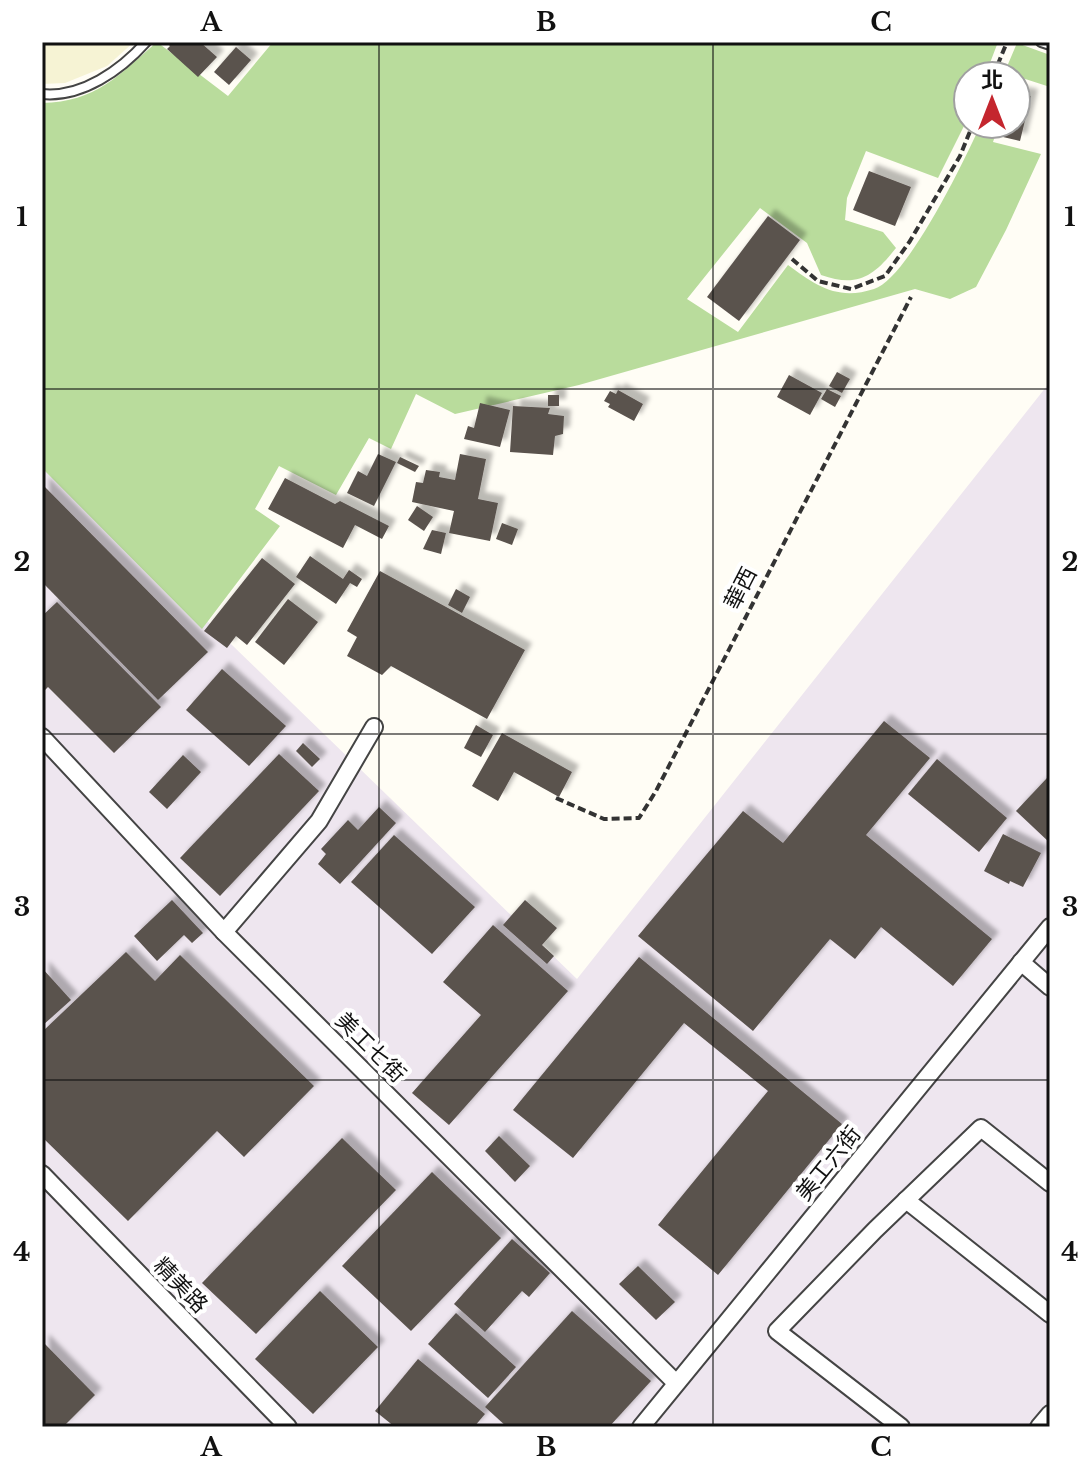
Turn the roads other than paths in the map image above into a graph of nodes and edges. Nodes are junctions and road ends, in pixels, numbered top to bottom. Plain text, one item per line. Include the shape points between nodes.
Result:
1 (146, 42) edge
2 (1041, 42) edge
3 (1050, 45) edge
4 (42, 94) edge
5 (374, 727) dead end
6 (42, 737) edge
7 (1050, 927) edge
8 (224, 932) junction
9 (1021, 962) junction
10 (1050, 987) edge
11 (42, 1174) edge
12 (1050, 1183) edge
13 (906, 1200) junction
14 (1050, 1314) edge
15 (676, 1383) junction
16 (1050, 1414) edge
17 (288, 1427) edge
18 (641, 1427) edge
19 (901, 1427) edge
20 (1039, 1427) edge

1 - 4 lane via 128,62 88,86
2 - 3 lane
5 - 8 street via 319,821
6 - 8 street, 美工七街
7 - 9 street, 美工六街
8 - 15 street, 美工七街
9 - 10 street
9 - 15 street, 美工六街
11 - 17 street, 精美路
12 - 13 street via 981,1128
13 - 14 street
13 - 19 street via 777,1331
15 - 18 street, 美工六街
16 - 20 street

